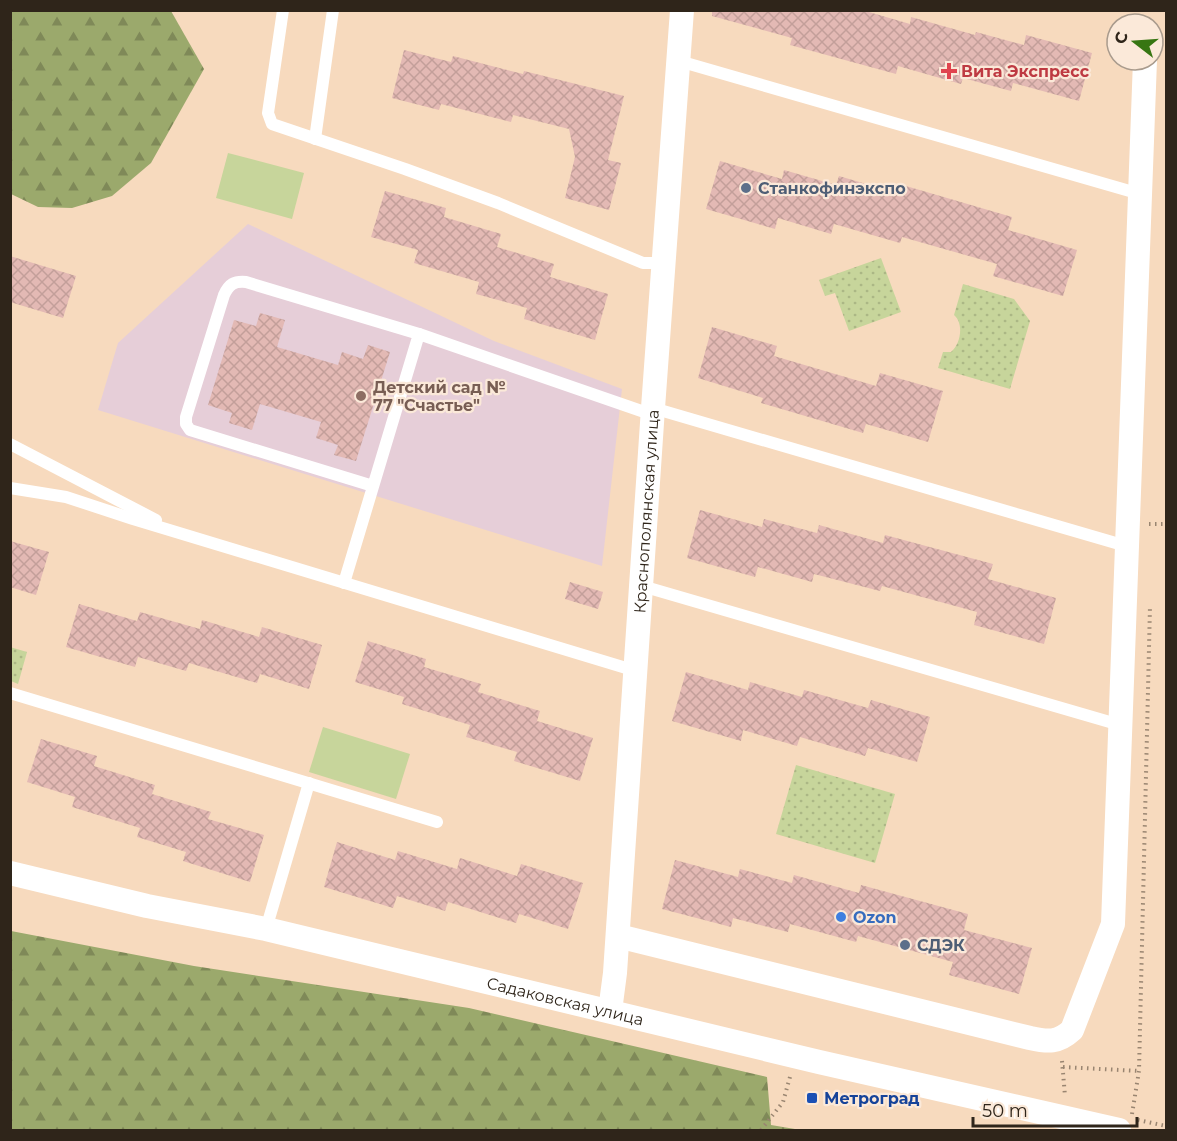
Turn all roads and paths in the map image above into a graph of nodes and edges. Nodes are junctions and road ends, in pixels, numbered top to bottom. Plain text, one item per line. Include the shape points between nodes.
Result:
1 (283, 10) edge
2 (333, 10) edge
3 (682, 10) edge
4 (679, 62) junction
5 (1144, 72) edge
6 (315, 139) junction
7 (1140, 194) junction
8 (665, 263) junction
9 (419, 334) junction
10 (653, 411) junction
11 (10, 444) edge
12 (373, 486) junction
13 (10, 488) edge
14 (1152, 524) dead end
15 (181, 533) junction
16 (1152, 536) dead end
17 (1126, 546) junction
18 (344, 583) junction
19 (642, 586) junction
20 (1150, 595) dead end
21 (636, 671) junction
22 (10, 693) edge
23 (1120, 725) junction
24 (309, 783) junction
25 (437, 822) dead end
26 (10, 873) edge
27 (266, 929) junction
28 (618, 936) junction
29 (610, 1011) junction
30 (796, 1056) junction
31 (1063, 1067) dead end
32 (1138, 1071) junction
33 (1081, 1126) edge
34 (1167, 1126) edge
35 (761, 1131) edge
36 (1119, 1131) edge

1 - 6 lane via 269,120 278,127
2 - 6 lane
3 - 4 street, Краснополянская улица
4 - 7 lane
4 - 8 street, Краснополянская улица
5 - 7 street
6 - 8 lane via 498,203 643,263
7 - 17 street
8 - 10 street, Краснополянская улица
9 - 10 lane
9 - 12 lane
9 - 12 lane via 236,281 224,295 186,417 190,430
10 - 17 lane
10 - 19 street, Краснополянская улица
11 - 15 lane
12 - 18 lane
13 - 15 lane via 66,497
14 - 16 path
15 - 18 lane
17 - 23 street
18 - 21 lane
19 - 21 street, Краснополянская улица
19 - 23 lane
20 - 32 path
21 - 28 street, Краснополянская улица
22 - 24 lane
23 - 28 street via 1113,924 1072,1030 1062,1039 1054,1042 1030,1038
24 - 25 lane
24 - 27 lane
26 - 27 street, Садаковская улица
27 - 29 street, Садаковская улица
28 - 29 street, Краснополянская улица
29 - 30 street, Садаковская улица
30 - 33 street, Садаковская улица
30 - 35 path via 783,1101
31 - 32 path
32 - 34 path via 1132,1118
33 - 36 street, Садаковская улица

